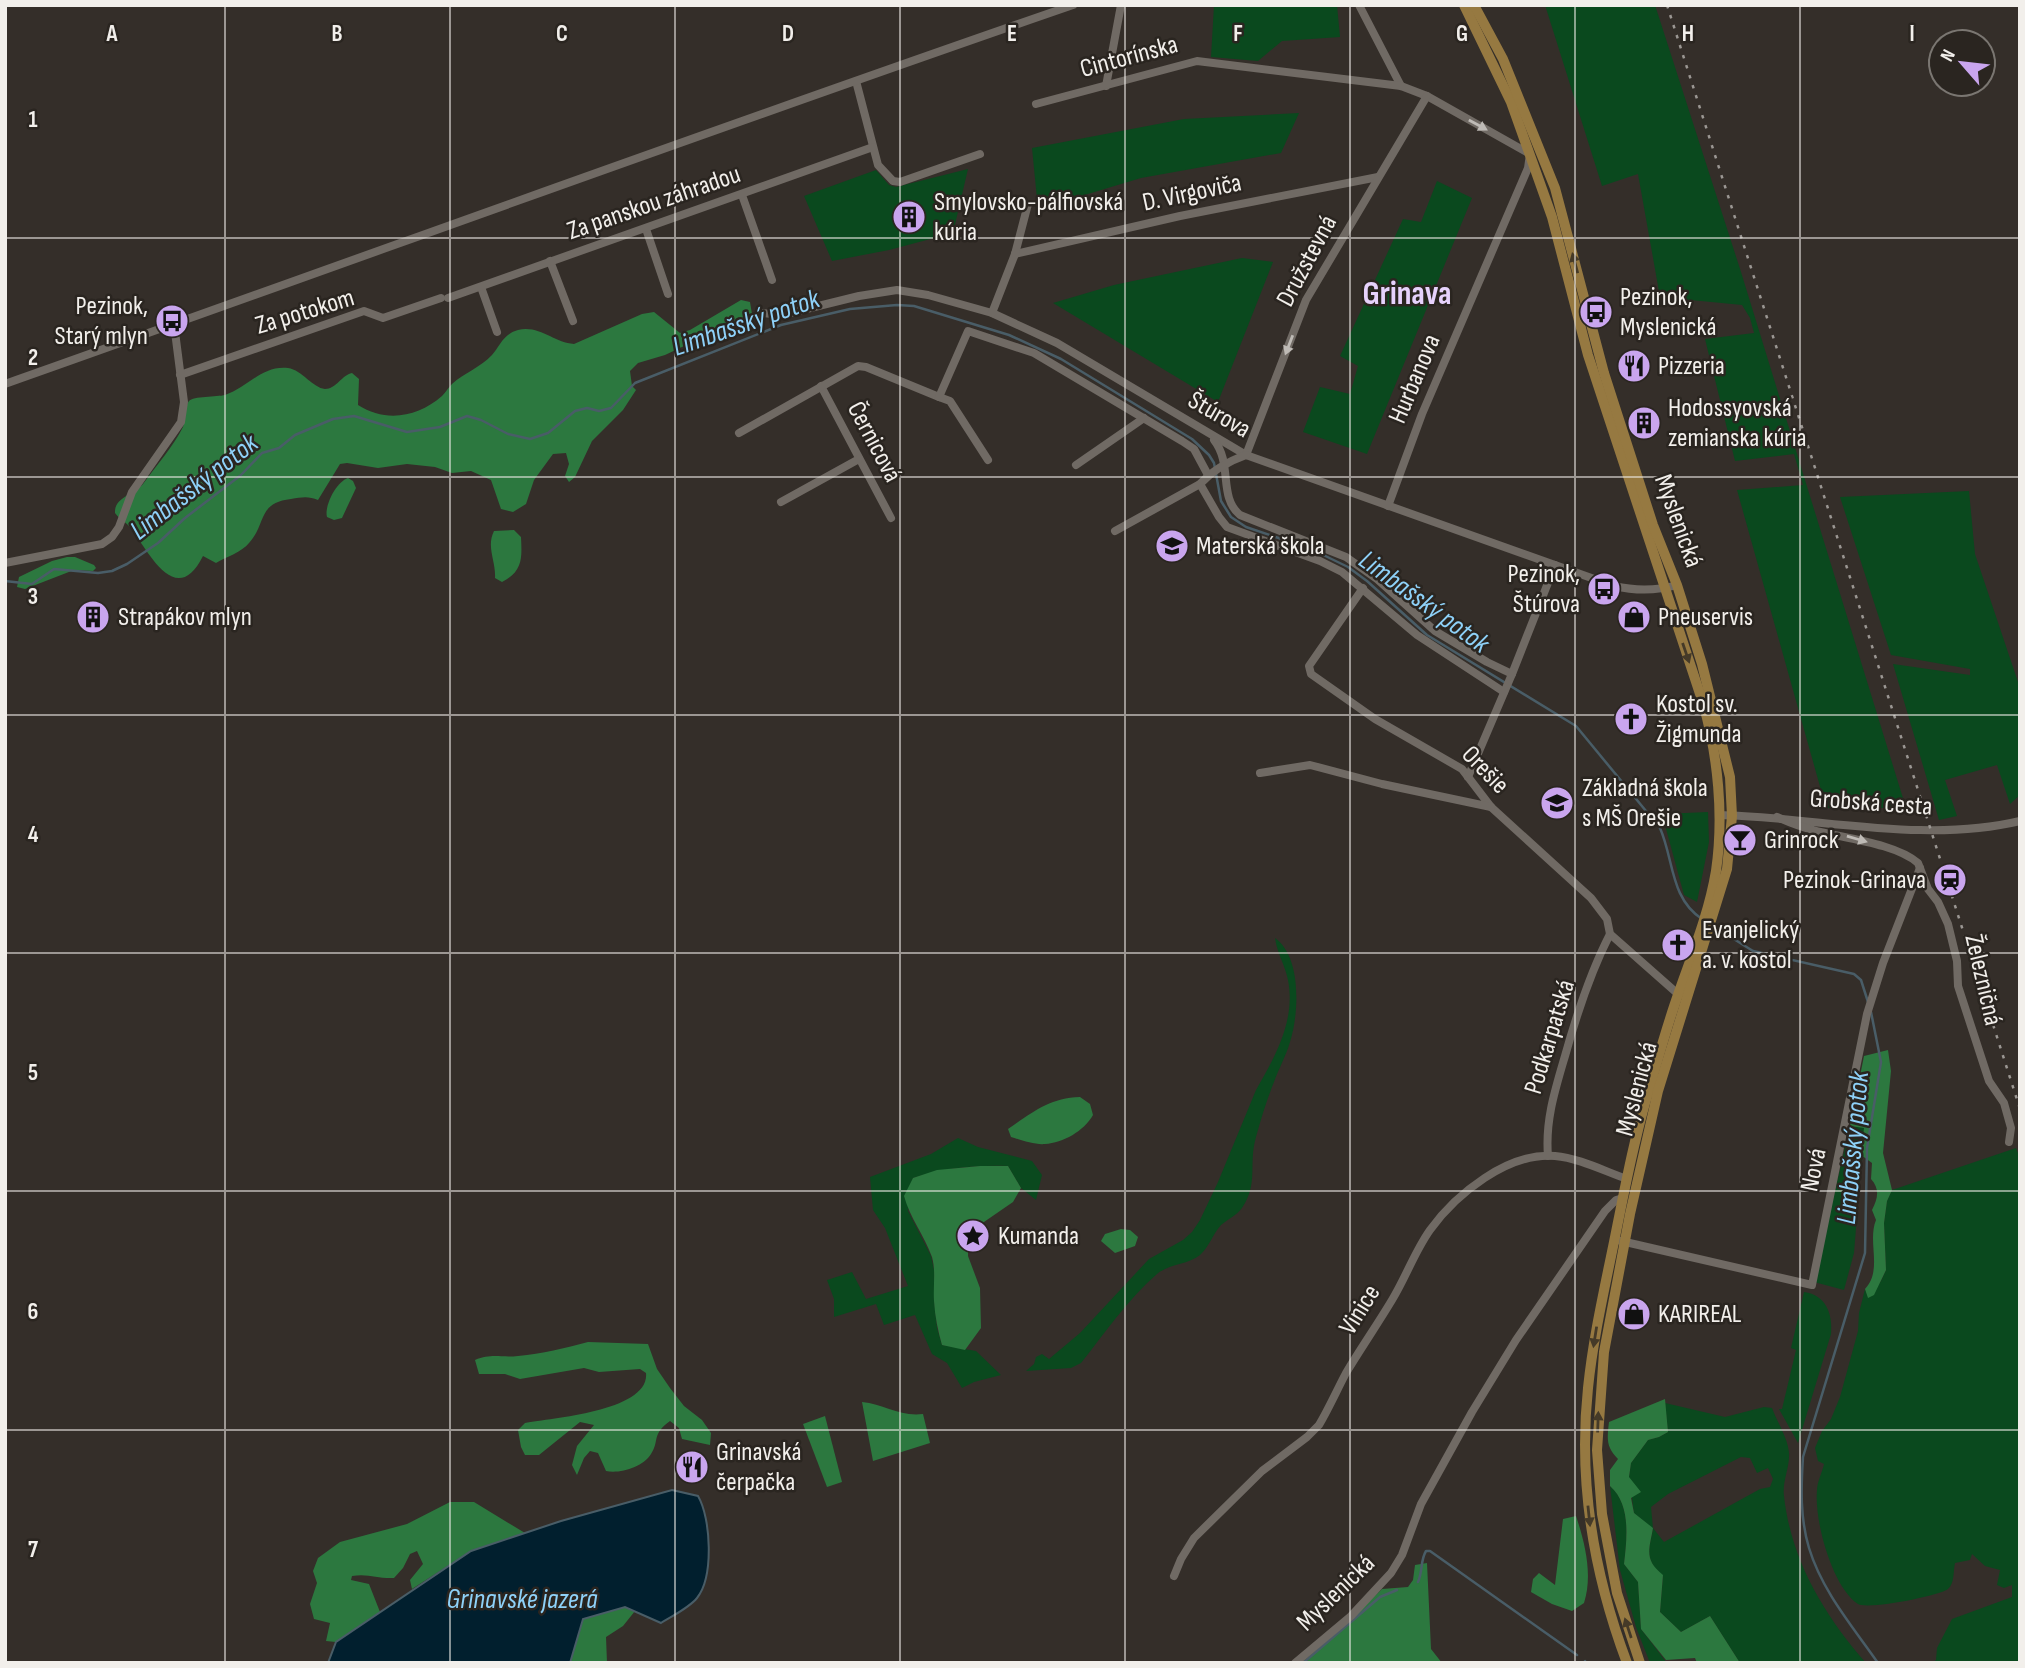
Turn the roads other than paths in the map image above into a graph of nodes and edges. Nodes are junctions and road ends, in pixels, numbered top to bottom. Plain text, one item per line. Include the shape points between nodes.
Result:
1 (1073, 5) edge
2 (1121, 5) edge
3 (1359, 5) edge
4 (1464, 5) edge
5 (1474, 5) edge
6 (856, 81) junction
7 (1106, 86) junction
8 (1401, 86) junction
9 (1427, 96) junction
10 (1036, 104) dead end
11 (873, 147) junction
12 (979, 154) dead end
13 (1530, 154) junction
14 (1378, 177) junction
15 (742, 195) junction
16 (1028, 204) dead end
17 (646, 229) junction
18 (1014, 254) junction
19 (550, 261) junction
20 (772, 279) dead end
21 (481, 287) junction
22 (668, 294) dead end
23 (444, 298) joint
24 (761, 313) dead end
25 (992, 313) junction
26 (573, 321) dead end
27 (174, 324) junction
28 (497, 332) dead end
29 (180, 375) junction
30 (5, 384) edge
31 (821, 386) junction
32 (939, 397) junction
33 (1144, 418) junction
34 (739, 433) dead end
35 (1210, 435) junction
36 (1246, 455) junction
37 (859, 459) junction
38 (988, 460) dead end
39 (1076, 465) dead end
40 (1225, 465) junction
41 (1208, 475) junction
42 (1200, 484) junction
43 (780, 502) dead end
44 (1388, 506) junction
45 (891, 518) dead end
46 (1115, 531) dead end
47 (5, 563) edge
48 (1555, 565) junction
49 (1677, 584) junction
50 (1363, 588) junction
51 (1664, 589) junction
52 (1511, 676) junction
53 (1505, 691) junction
54 (1260, 773) dead end
55 (1468, 777) junction
56 (1491, 807) junction
57 (1719, 815) junction
58 (1732, 816) junction
59 (1776, 817) junction
60 (2020, 821) edge
61 (1920, 868) junction
62 (1708, 922) junction
63 (1610, 934) junction
64 (1678, 994) junction
65 (2009, 1142) dead end
66 (1548, 1156) junction
67 (1627, 1179) junction
68 (1623, 1198) junction
69 (1630, 1214) junction
70 (1619, 1241) junction
71 (1174, 1576) dead end
72 (1295, 1663) edge
73 (1627, 1663) edge
74 (1640, 1663) edge

1 - 6 street
2 - 7 street
3 - 8 street
4 - 13 main road, Myslenická via 1506,91
49 -> 5 main road, Myslenická via 1618,417 1555,188 1503,59
6 - 11 street
6 - 27 street
7 - 8 street, Cintorínska via 1197,61
7 - 10 street, Cintorínska
8 - 9 street, Cintorínska
9 -> 13 street, Cintorínska
9 - 14 street, Družstevná
11 - 12 street via 878,165 900,182
11 - 15 street, Za panskou záhradou
13 - 44 street, Hurbanova
13 - 51 main road, Myslenická via 1552,217 1588,355
14 - 18 street, D. Virgoviča
14 -> 36 street, Družstevná via 1306,300
15 - 17 street, Za panskou záhradou
15 - 20 street
16 - 18 street
17 - 19 street, Za panskou záhradou
17 - 22 street
18 - 25 street
19 - 21 street, Za panskou záhradou
19 - 26 street
21 - 23 street, Za panskou záhradou
21 - 28 street
23 - 29 street, Za potokom via 383,318 364,311
24 - 25 street, Štúrova via 782,315 897,290
25 - 35 street, Štúrova via 1056,343
27 - 29 street
27 - 30 street
29 - 47 street via 181,422 132,492 112,537 102,544
31 - 32 street via 858,366
31 - 34 street
31 - 37 street, Černicová
32 - 33 street via 968,331 1034,353
32 - 38 street via 950,401
33 - 39 street
33 - 41 street via 1194,449
35 - 36 street, Štúrova
35 - 40 street via 1223,452
36 - 40 street
36 - 44 street, Štúrova
37 - 43 street
37 - 45 street, Černicová
40 - 41 street
40 - 52 street via 1230,500 1240,515 1346,557 1435,631
41 - 42 street
42 - 46 street
42 - 50 street via 1227,527 1320,561
44 - 48 street, Štúrova
48 - 51 street, Štúrova via 1628,589
48 - 52 street
49 - 51 street
49 - 58 main road, Myslenická via 1726,754
50 - 53 street via 1417,635
50 - 55 street, Orešie via 1309,670 1349,702 1454,763
51 -> 57 main road, Myslenická via 1709,724
52 - 53 street
53 - 55 street
54 - 56 street via 1310,765
55 - 56 street, Orešie
56 - 63 street, Orešie via 1591,898 1607,919
57 - 58 street, Grobská cesta
57 - 62 main road, Myslenická
58 - 59 street, Grobská cesta
58 - 62 main road, Myslenická via 1727,869
59 - 60 street, Grobská cesta via 1916,829
59 -> 61 street via 1890,850 1913,859
61 - 65 street, Železničná via 1948,924 1958,986 1989,1081 2004,1102 2011,1128
61 - 70 street, Nová via 1867,1014 1811,1285
62 - 64 main road, Myslenická
62 - 69 main road, Myslenická via 1665,1065
63 - 64 street, Orešie
63 - 66 street, Podkarpatská via 1589,979 1553,1097 1546,1126
64 - 67 main road, Myslenická
66 - 67 street, Vinice
66 - 71 street, Vinice via 1492,1173 1436,1222 1319,1425 1262,1471 1194,1538
67 - 68 main road, Myslenická
68 - 69 main road
68 - 70 main road, Myslenická
68 - 72 street, Myslenická via 1605,1211 1516,1340 1421,1504 1391,1573 1351,1616
69 - 70 main road, Myslenická
70 -> 73 main road, Myslenická via 1598,1315 1588,1391 1587,1487 1606,1598
74 -> 70 main road, Myslenická via 1617,1593 1604,1532 1597,1450

